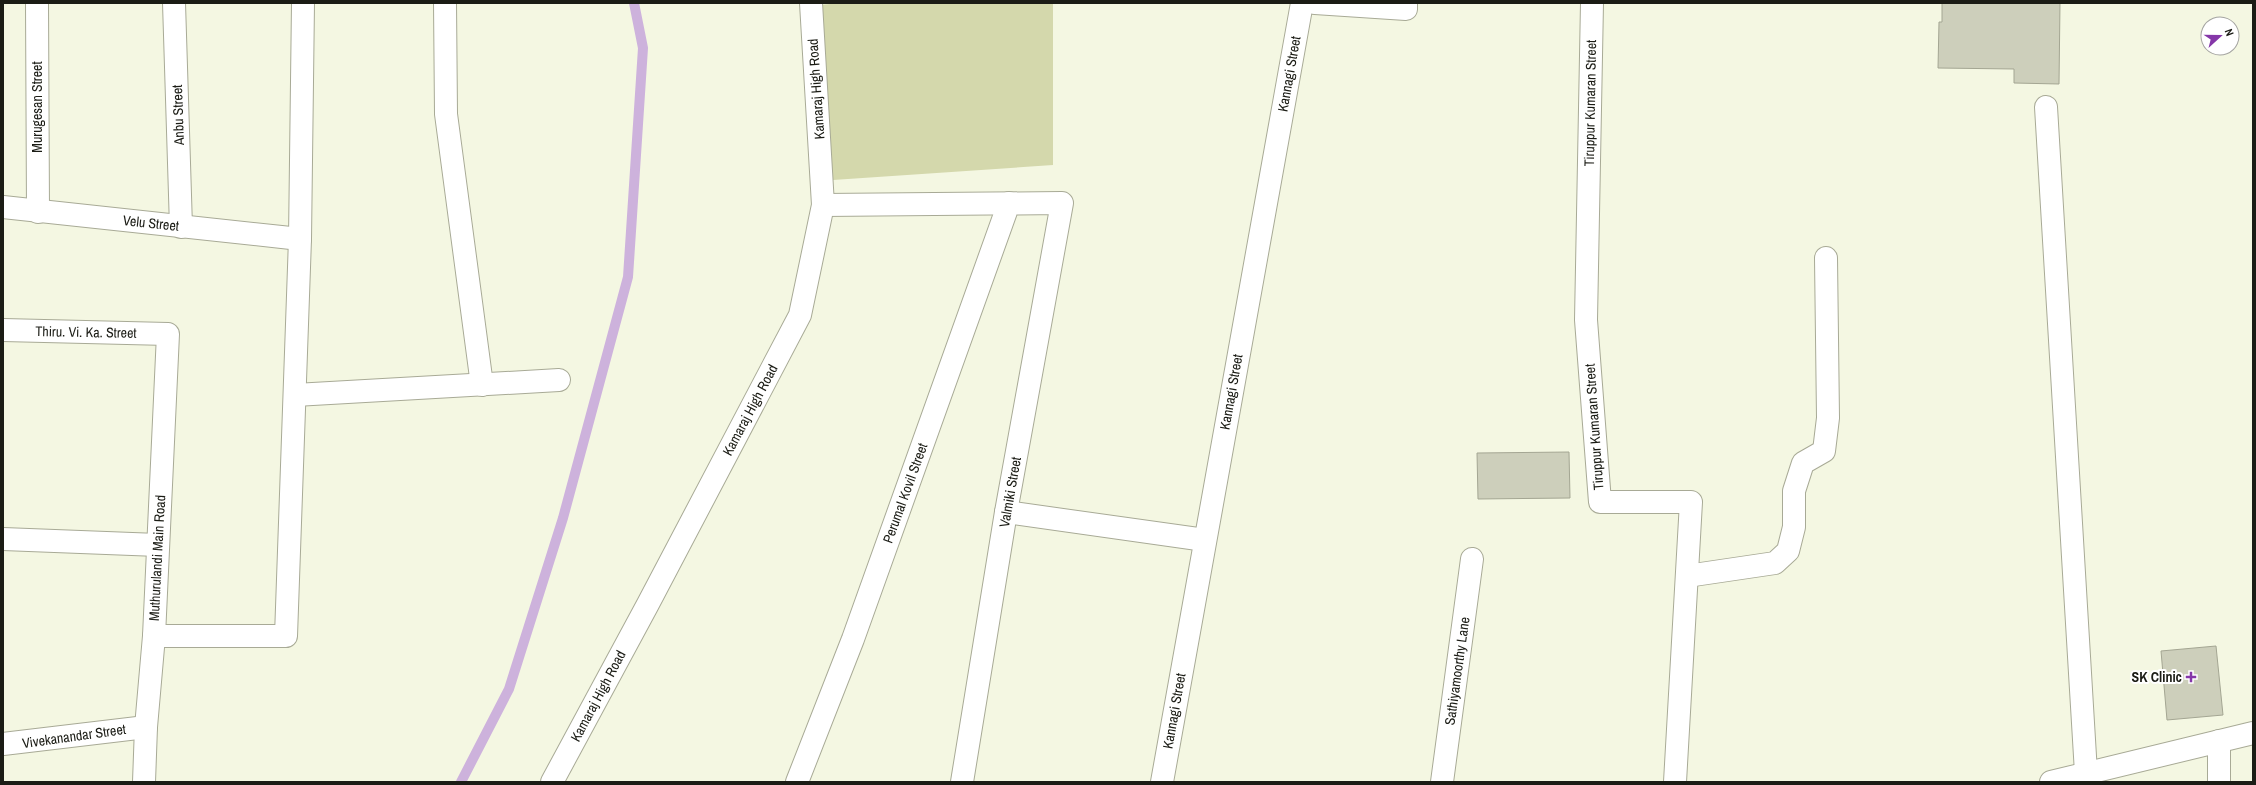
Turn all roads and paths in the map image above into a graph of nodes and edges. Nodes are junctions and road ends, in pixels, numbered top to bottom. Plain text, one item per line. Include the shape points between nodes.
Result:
1 (37, 3) edge
2 (174, 3) edge
3 (303, 3) edge
4 (445, 3) edge
5 (810, 3) edge
6 (1302, 3) edge
7 (1316, 3) edge
8 (1592, 3) edge
9 (1406, 6) edge
10 (2046, 107) dead end
11 (1009, 203) junction
12 (823, 205) junction
13 (3, 207) edge
14 (38, 212) junction
15 (181, 227) junction
16 (300, 239) junction
17 (1826, 258) dead end
18 (3, 330) edge
19 (168, 334) joint
20 (559, 380) dead end
21 (482, 385) junction
22 (295, 395) junction
23 (1006, 512) junction
24 (3, 539) edge
25 (1205, 540) junction
26 (158, 545) junction
27 (1472, 559) dead end
28 (1687, 576) junction
29 (154, 636) junction
30 (146, 726) junction
31 (2253, 733) edge
32 (2220, 741) junction
33 (3, 744) edge
34 (2086, 774) junction
35 (144, 782) edge
36 (552, 782) edge
37 (796, 782) edge
38 (962, 782) edge
39 (1162, 782) edge
40 (1442, 782) edge
41 (1675, 782) edge
42 (2051, 782) edge
43 (2219, 782) edge

1 - 14 street, Murugesan Street
2 - 15 street, Anbu Street
3 - 16 street
4 - 21 street via 446,114
5 - 12 street, Kamaraj High Road
6 - 25 street, Kannagi Street
7 - 9 street
8 - 28 street, Tiruppur Kumaran Street via 1586,320 1600,502 1692,502
10 - 34 street
11 - 12 street
11 - 23 street, Valmiki Street via 1062,203
11 - 37 street, Perumal Kovil Street via 853,639
12 - 36 street, Kamaraj High Road via 800,314
13 - 14 street, Velu Street
14 - 15 street, Velu Street
15 - 16 street, Velu Street
16 - 22 street
17 - 28 street via 1828,418 1824,451 1803,463 1794,491 1794,527 1788,551 1775,563
18 - 19 street, Thiru. Vi. Ka. Street
19 - 26 street, Muthurulandi Main Road
20 - 21 street
21 - 22 street
22 - 29 street via 286,636
23 - 25 street
23 - 38 street, Valmiki Street
24 - 26 street
25 - 39 street, Kannagi Street
26 - 29 street, Muthurulandi Main Road
27 - 40 street, Sathiyamoorthy Lane
28 - 41 street, Tiruppur Kumaran Street
29 - 30 street, Muthurulandi Main Road
30 - 33 street, Vivekanandar Street
30 - 35 street, Muthurulandi Main Road
31 - 32 street
32 - 34 street
32 - 43 street
34 - 42 street

